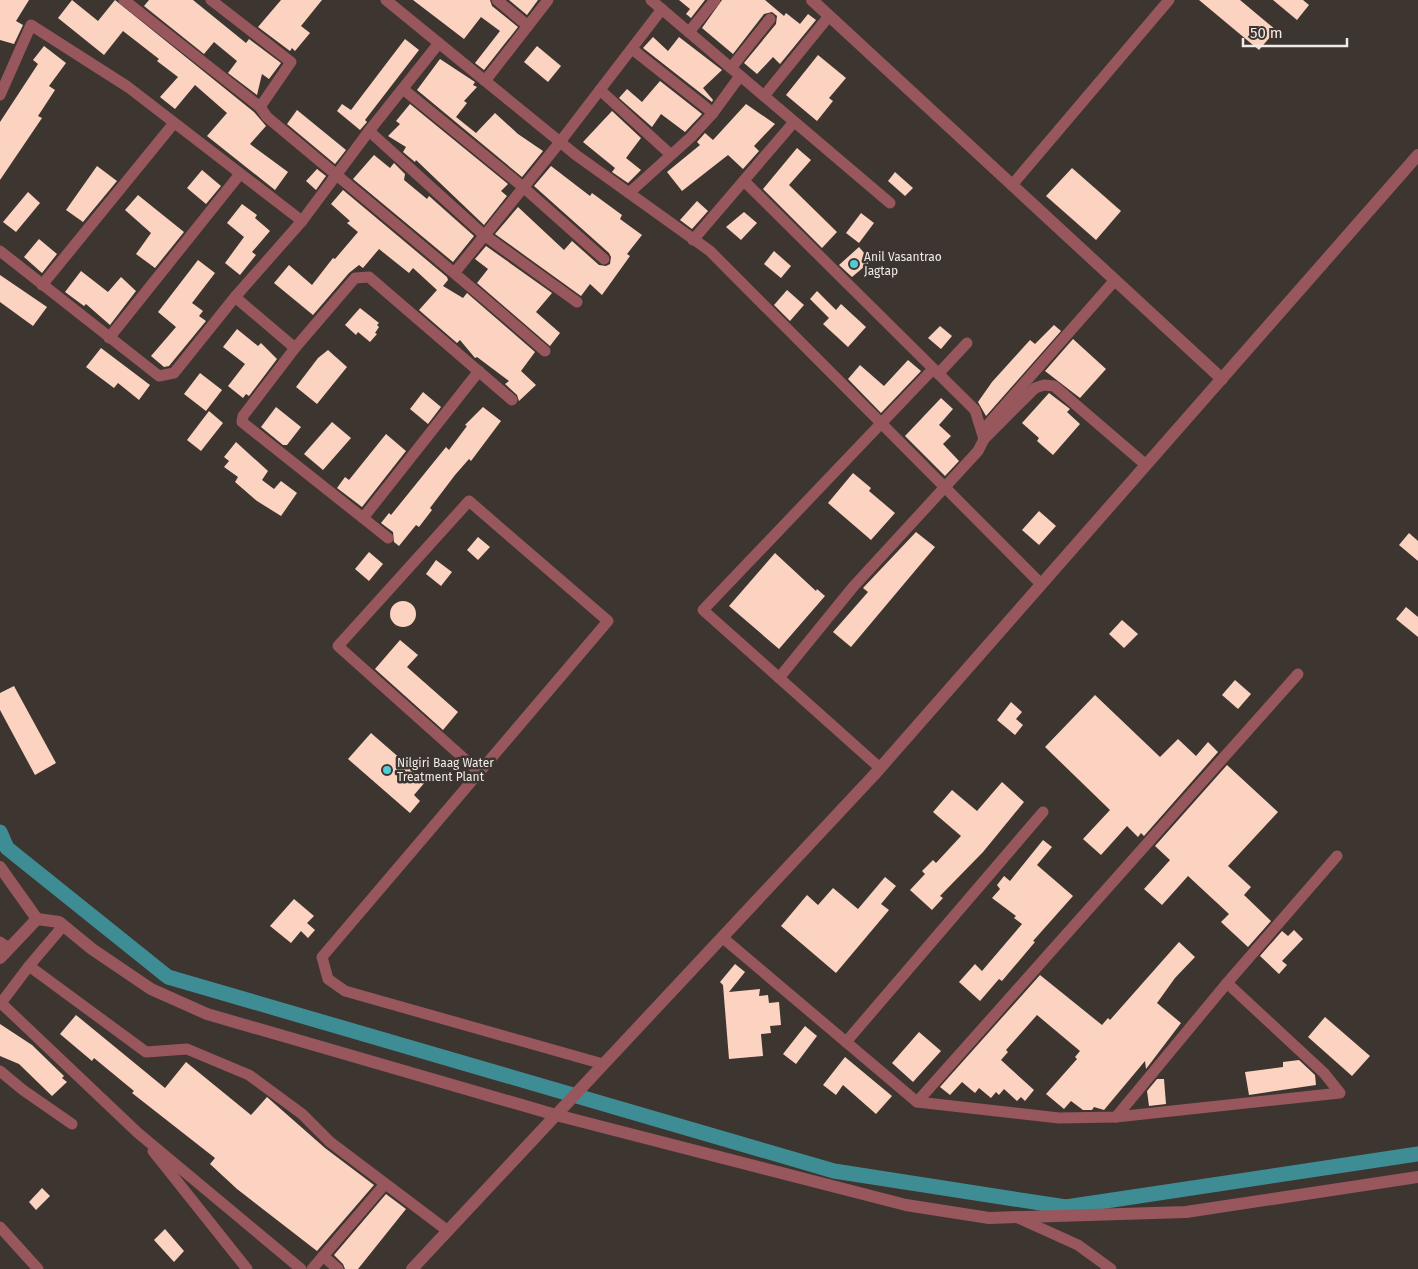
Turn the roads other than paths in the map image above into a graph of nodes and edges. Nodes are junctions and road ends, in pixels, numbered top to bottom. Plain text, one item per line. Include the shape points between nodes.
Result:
1 (124, 0) edge
2 (211, 0) edge
3 (386, 0) edge
4 (496, 0) edge
5 (548, 0) edge
6 (715, 0) edge
7 (812, 0) edge
8 (1169, 0) edge
9 (656, 3) edge
10 (829, 16) junction
11 (770, 19) dead end
12 (528, 26) junction
13 (689, 32) junction
14 (439, 43) junction
15 (632, 48) junction
16 (736, 72) junction
17 (485, 81) junction
18 (403, 88) junction
19 (600, 90) junction
20 (0, 95) edge
21 (764, 96) junction
22 (260, 107) junction
23 (713, 113) junction
24 (794, 122) junction
25 (174, 124) junction
26 (368, 131) junction
27 (560, 142) junction
28 (670, 154) junction
29 (1418, 155) edge
30 (240, 174) junction
31 (336, 175) junction
32 (744, 181) junction
33 (1012, 184) junction
34 (523, 187) junction
35 (629, 193) junction
36 (890, 203) dead end
37 (302, 221) junction
38 (484, 234) junction
39 (694, 240) junction
40 (0, 252) edge
41 (604, 258) dead end
42 (455, 272) junction
43 (1115, 280) junction
44 (42, 285) junction
45 (235, 297) junction
46 (577, 302) dead end
47 (109, 338) junction
48 (967, 343) dead end
49 (295, 348) junction
50 (545, 351) dead end
51 (479, 371) junction
52 (936, 371) junction
53 (1222, 379) junction
54 (512, 400) dead end
55 (881, 423) junction
56 (983, 435) junction
57 (1146, 465) junction
58 (945, 487) junction
59 (363, 518) junction
60 (388, 538) dead end
61 (1041, 584) junction
62 (1298, 674) dead end
63 (779, 678) junction
64 (880, 768) junction
65 (478, 771) junction
66 (1042, 812) dead end
67 (1338, 856) dead end
68 (0, 867) edge
69 (37, 919) junction
70 (64, 926) junction
71 (723, 938) junction
72 (3, 949) edge
73 (29, 966) junction
74 (1227, 983) junction
75 (0, 1004) edge
76 (846, 1042) junction
77 (603, 1064) junction
78 (0, 1071) edge
79 (917, 1102) junction
80 (558, 1113) junction
81 (1116, 1118) junction
82 (72, 1124) dead end
83 (138, 1132) junction
84 (1418, 1177) edge
85 (385, 1184) junction
86 (1016, 1217) junction
87 (0, 1227) edge
88 (448, 1231) junction
89 (323, 1256) junction
90 (1104, 1267) edge
91 (38, 1269) edge
92 (247, 1269) edge
93 (301, 1269) edge
94 (312, 1269) edge
95 (338, 1269) edge
96 (412, 1269) edge

1 - 22 street
2 - 22 street via 291,62
3 - 14 street
4 - 12 street
5 - 12 street
6 - 13 street
7 - 10 street
8 - 33 street
9 - 13 street
9 - 15 street
10 - 21 street
10 - 33 street
11 - 16 street
12 - 17 street
13 - 16 street
14 - 17 street
14 - 18 street
15 - 19 street
15 - 23 street
16 - 21 street
16 - 23 street
17 - 27 street
18 - 26 street
18 - 34 street
19 - 27 street
19 - 28 street
20 - 25 street via 31,25 128,88
21 - 24 street
22 - 31 street
23 - 28 street
24 - 32 street
24 - 36 street
25 - 30 street
25 - 44 street
26 - 31 street
26 - 38 street
27 - 34 street
27 - 35 street
28 - 35 street
29 - 53 street
30 - 37 street
30 - 47 street
31 - 37 street
31 - 42 street
32 - 39 street
32 - 52 street
33 - 43 street
34 - 38 street
34 - 41 street
35 - 39 street
37 - 45 street
38 - 42 street
38 - 46 street
39 - 55 street via 710,251
40 - 44 street
42 - 50 street
43 - 53 street
43 - 56 street
44 - 47 street
45 - 47 street via 174,372 159,376
45 - 49 street
48 - 52 street
49 - 51 street via 355,278 369,277
49 - 59 street via 243,416 242,422
51 - 54 street
51 - 59 street
52 - 55 street
52 - 56 street via 975,410
53 - 57 street
55 - 58 street
55 - 63 street via 703,610
56 - 57 street via 1035,388 1044,384 1054,386
56 - 58 street via 978,451
57 - 61 street
58 - 61 street
58 - 63 street via 853,587
59 - 60 street
61 - 64 street
62 - 79 street
63 - 64 street
64 - 71 street
65 - 65 street via 608,621 469,501 338,646
65 - 77 street via 322,957 328,980 345,991
66 - 76 street
67 - 74 street
68 - 69 street
69 - 70 street via 59,922
69 - 72 street
70 - 73 street
70 - 80 street via 151,989 208,1014
71 - 76 street
71 - 77 street
73 - 75 street
73 - 85 street via 146,1052 187,1049 249,1075 302,1114 330,1142
74 - 81 street
74 - 81 street via 1324,1073 1340,1093
75 - 83 street
76 - 79 street
77 - 80 street
78 - 82 street
79 - 81 street via 1059,1118
80 - 86 street via 906,1205 989,1218
80 - 88 street
83 - 92 street
83 - 93 street
84 - 86 street via 1186,1212
85 - 88 street
85 - 89 street
86 - 90 street via 1078,1245
87 - 91 street
88 - 96 street
89 - 94 street
89 - 95 street

